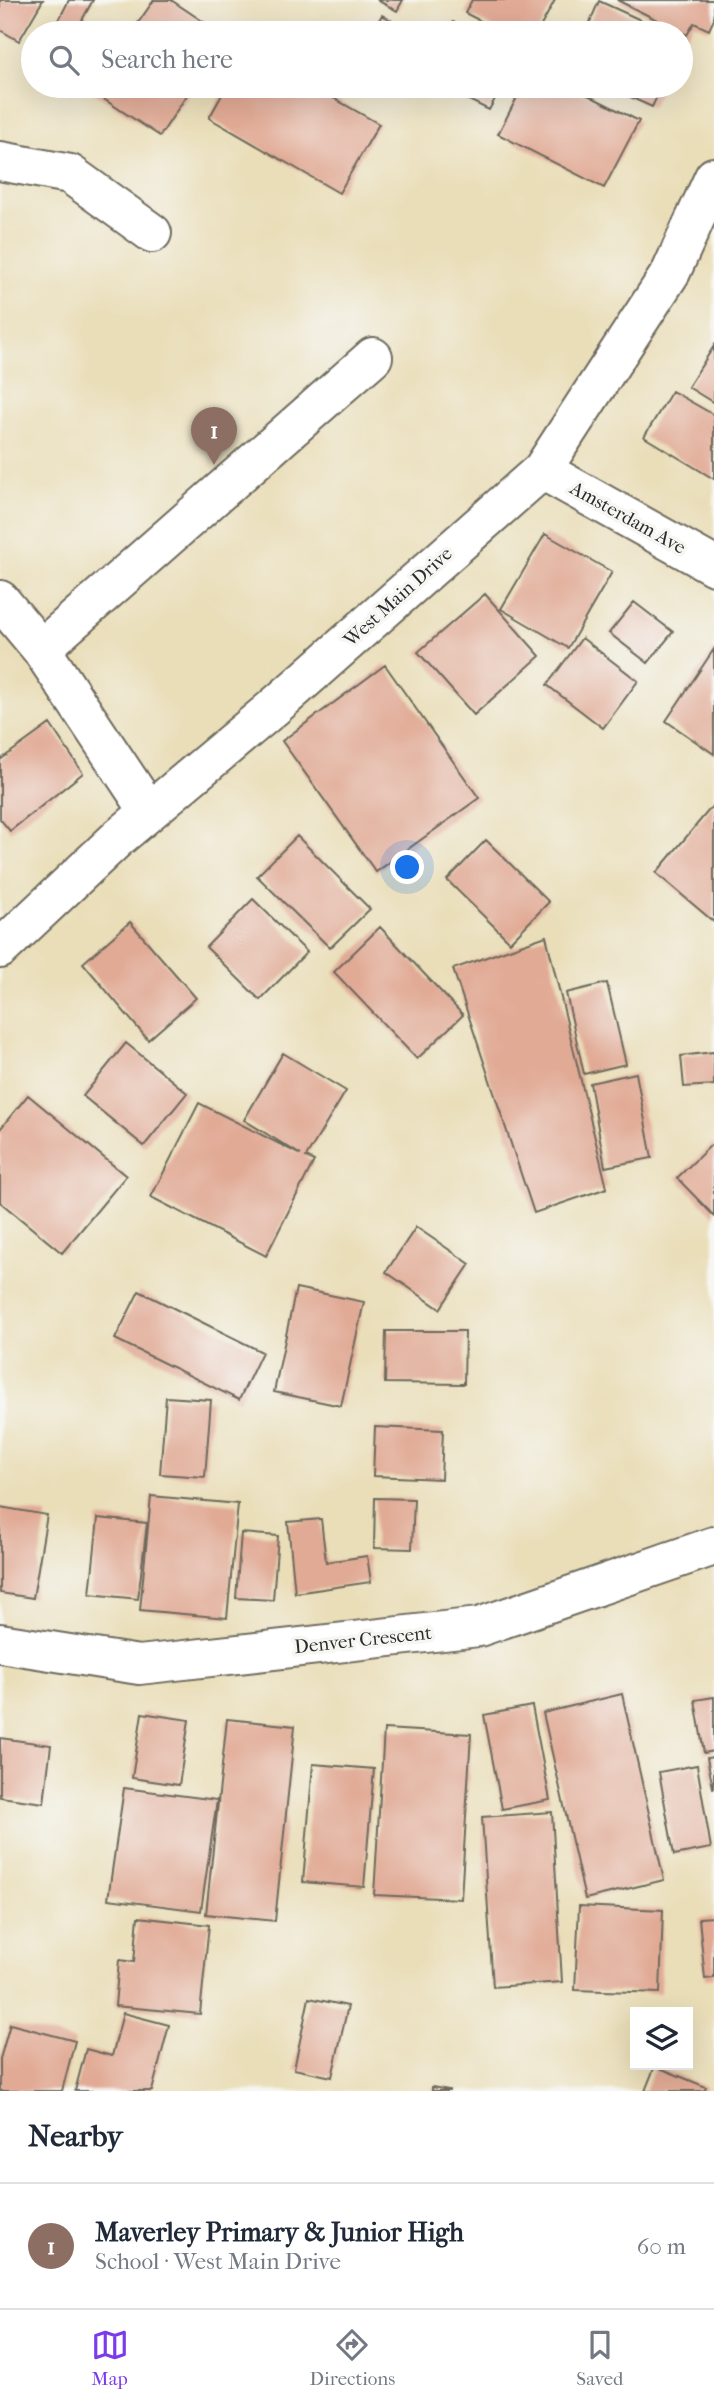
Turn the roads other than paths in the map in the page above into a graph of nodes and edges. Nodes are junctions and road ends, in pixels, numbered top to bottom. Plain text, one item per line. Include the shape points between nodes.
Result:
1 (0, 161) edge
2 (714, 177) edge
3 (152, 233) dead end
4 (373, 357) dead end
5 (541, 470) junction
6 (714, 566) edge
7 (0, 600) edge
8 (41, 649) junction
9 (149, 811) junction
10 (0, 949) edge
11 (714, 1546) edge
12 (0, 1643) edge

1 - 3 street via 70,174
2 - 5 street, West Main Drive via 671,272
4 - 8 street
5 - 6 street, Amsterdam Ave
5 - 9 street, West Main Drive via 273,708
7 - 8 street
8 - 9 street
9 - 10 street, West Main Drive
11 - 12 street, Denver Crescent via 479,1627 139,1665

